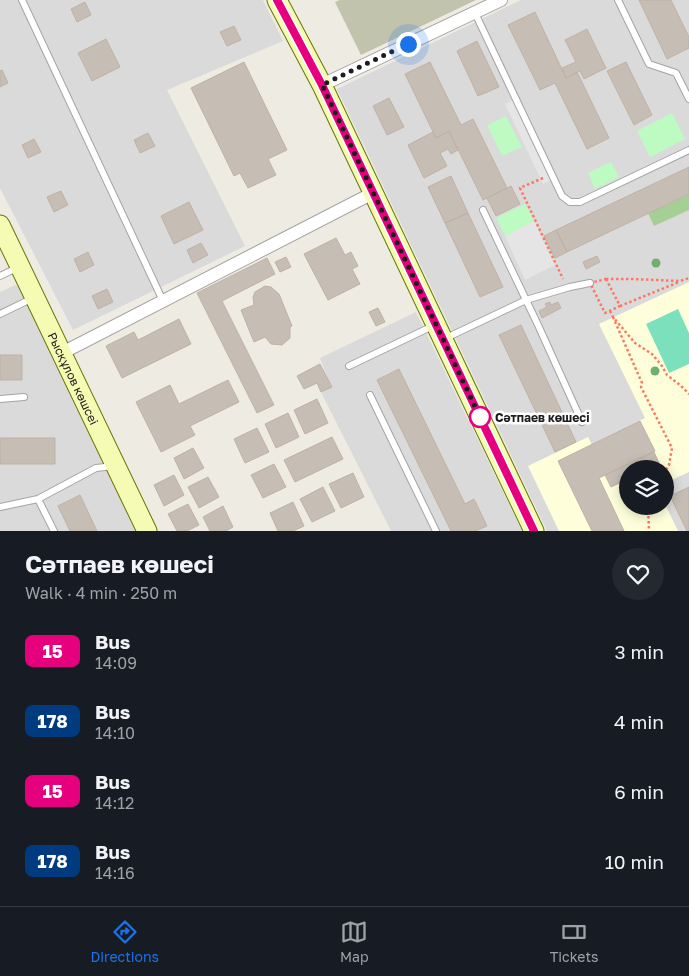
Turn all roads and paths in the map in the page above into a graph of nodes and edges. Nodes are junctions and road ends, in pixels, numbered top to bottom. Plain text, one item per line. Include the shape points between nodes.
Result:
1 (22, 0) edge
2 (277, 0) edge
3 (501, 0) edge
4 (618, 0) edge
5 (475, 13) junction
6 (322, 85) junction
7 (689, 100) edge
8 (689, 150) edge
9 (552, 174) junction
10 (373, 193) junction
11 (483, 210) dead end
12 (0, 225) edge
13 (20, 267) junction
14 (0, 276) edge
15 (689, 278) edge
16 (606, 279) junction
17 (680, 281) junction
18 (590, 284) junction
19 (568, 288) junction
20 (35, 297) junction
21 (526, 300) junction
22 (163, 301) junction
23 (620, 306) junction
24 (610, 311) junction
25 (0, 314) edge
26 (614, 317) junction
27 (439, 332) junction
28 (62, 353) junction
29 (348, 366) dead end
30 (689, 394) edge
31 (370, 395) dead end
32 (24, 398) dead end
33 (0, 399) edge
34 (582, 422) dead end
35 (670, 460) edge
36 (116, 466) junction
37 (38, 499) junction
38 (0, 507) edge
39 (648, 515) edge
40 (54, 531) edge
41 (147, 531) edge
42 (436, 531) edge
43 (534, 531) edge
44 (649, 531) edge

1 - 22 lane
2 - 6 street
3 - 5 street
4 - 7 lane via 649,64 676,73
5 - 6 street
5 - 9 lane
6 - 10 street
8 - 9 lane via 580,202 570,202 562,196
9 - 19 path via 520,188
10 - 22 street
10 - 27 street
11 - 21 lane
12 - 13 street, Рысқұлов көшсеі
13 - 14 lane
13 - 20 street, Рысқұлов көшсеі
15 - 17 path
16 - 17 path
16 - 18 path
16 - 23 path
17 - 23 path
18 - 19 lane
18 - 24 path via 605,313
19 - 21 lane
20 - 25 lane
20 - 28 street, Рысқұлов көшсеі
21 - 27 lane
21 - 34 lane
22 - 28 street
23 - 24 path
24 - 26 path
26 - 30 path via 635,343 652,354 667,375
26 - 35 path via 641,387 672,448
27 - 29 lane
27 - 43 street
28 - 36 street, Рысқұлов көшсеі
31 - 42 lane
32 - 33 lane
36 - 37 lane via 96,468
36 - 41 street, Рысқұлов көшсеі
37 - 38 lane
37 - 40 lane
39 - 44 path

